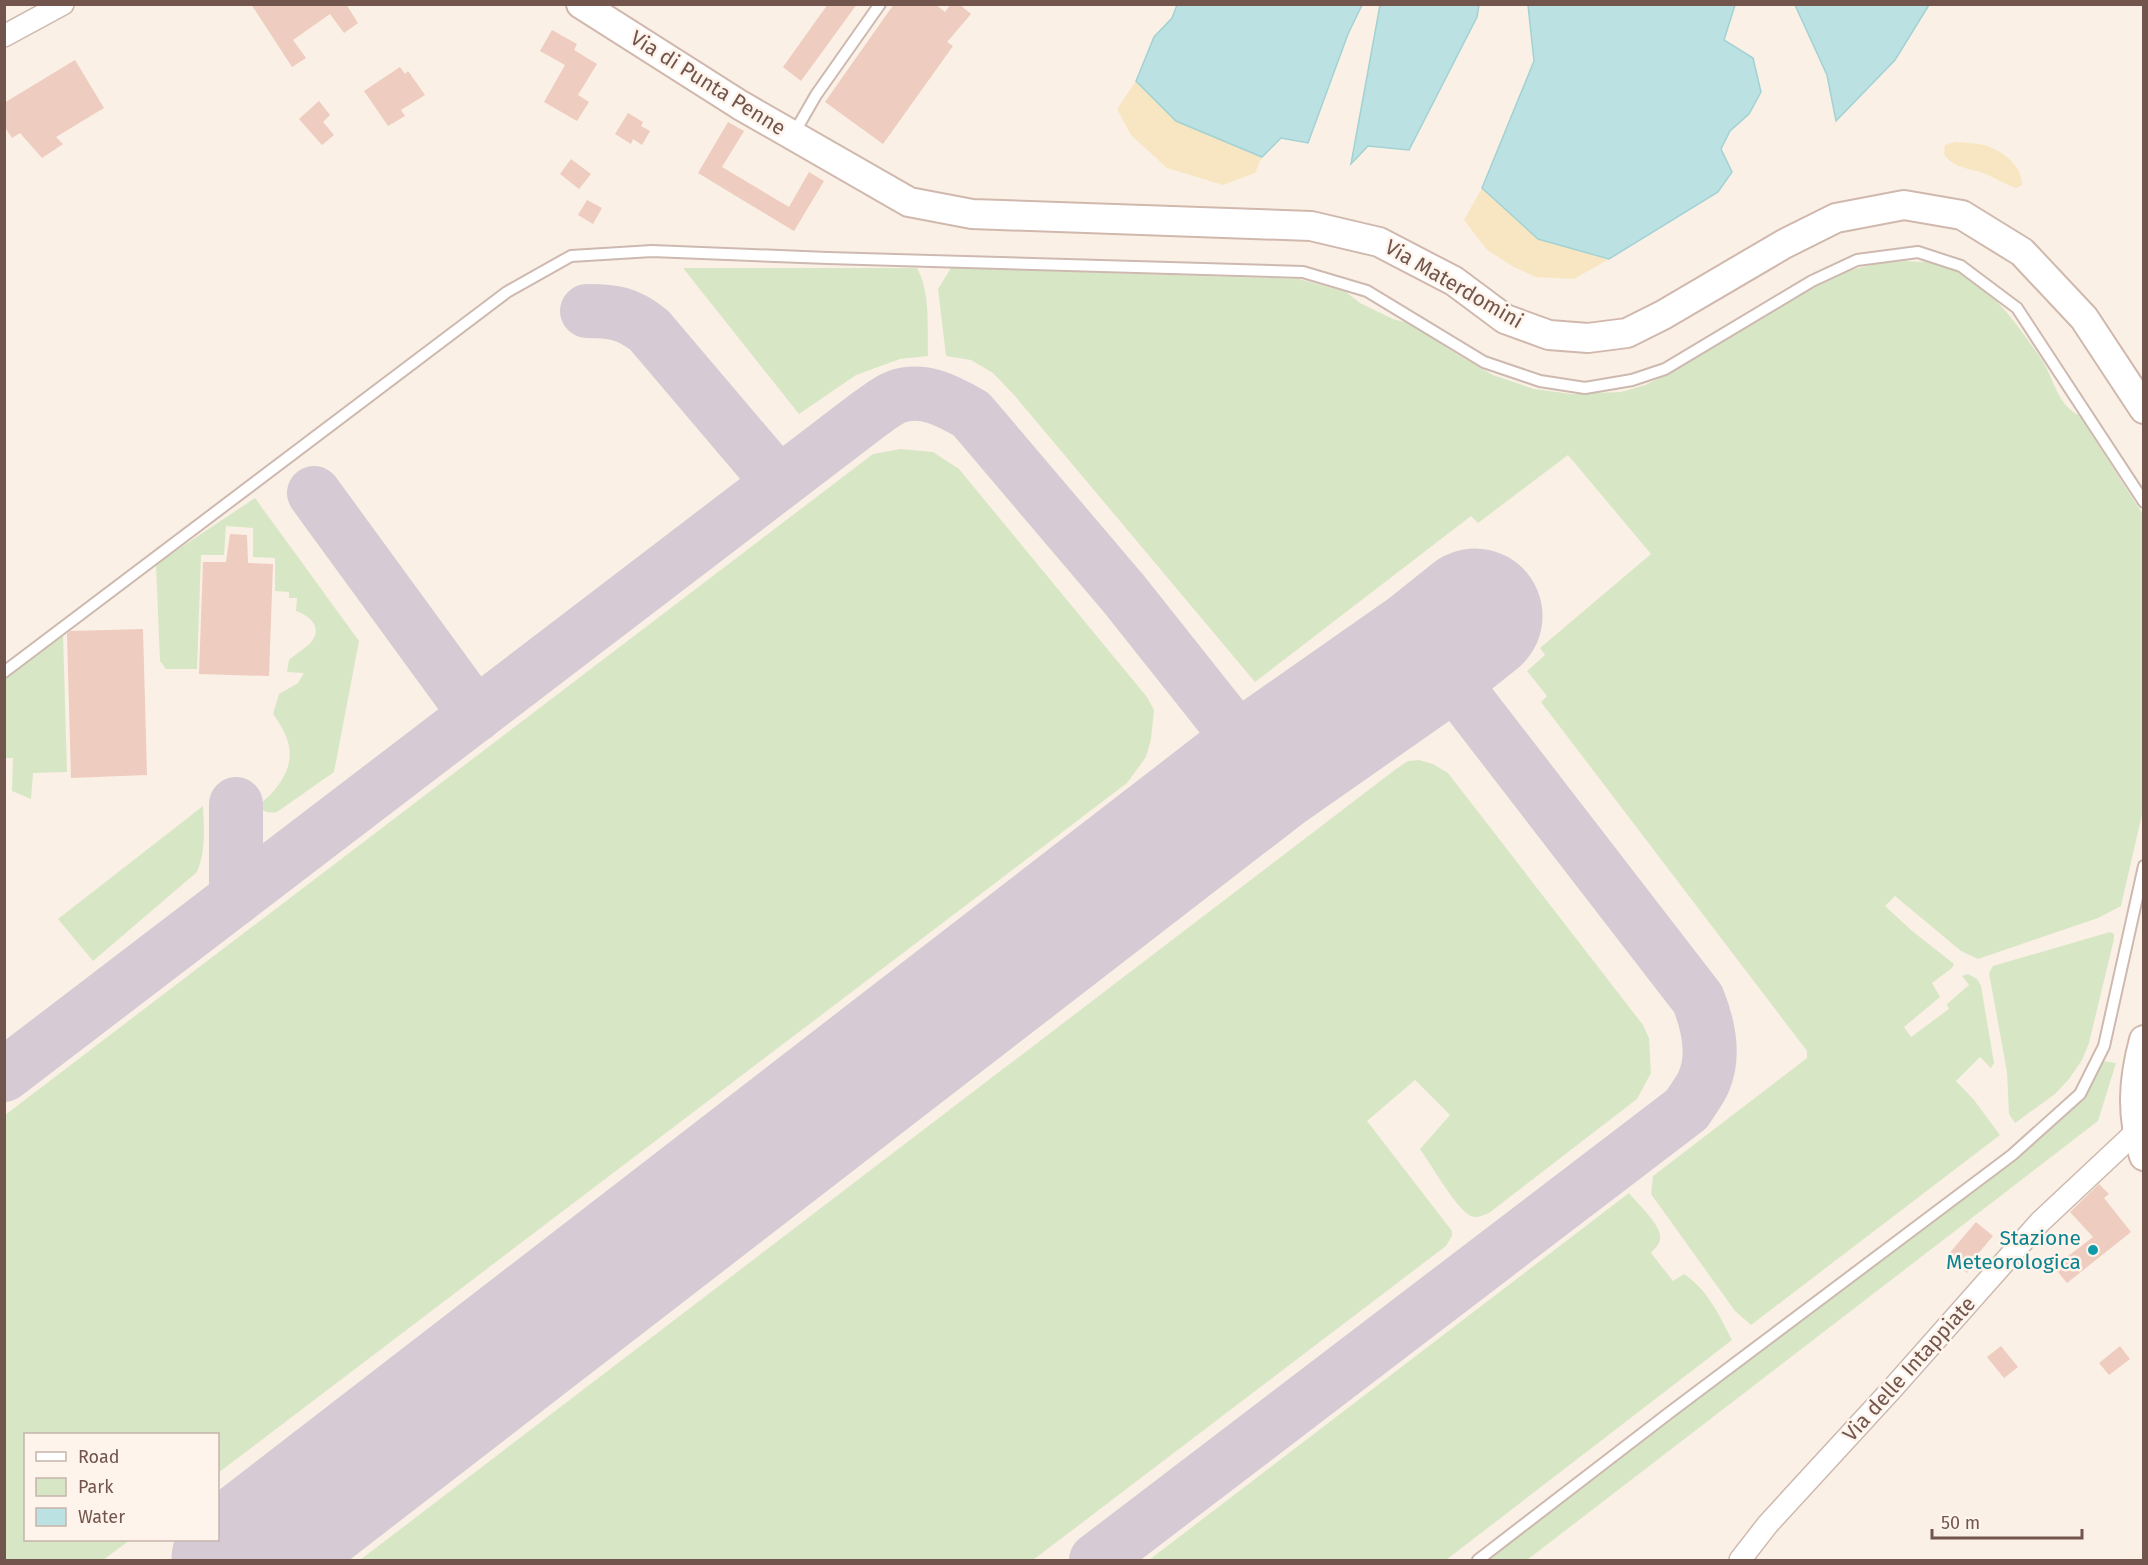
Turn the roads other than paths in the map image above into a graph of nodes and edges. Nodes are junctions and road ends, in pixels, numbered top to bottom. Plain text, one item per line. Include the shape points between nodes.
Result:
1 (63, 4) edge
2 (580, 4) edge
3 (880, 4) edge
4 (4, 36) edge
5 (793, 135) junction
6 (836, 160) joint
7 (2144, 409) edge
8 (2144, 502) edge
9 (4, 672) edge
10 (2144, 866) edge
11 (2144, 1040) edge
12 (2140, 1144) edge
13 (1478, 1560) edge
14 (1740, 1560) edge

1 - 4 street
2 - 5 street, Via di Punta Penne
3 - 5 lane
5 - 6 street, Via di Punta Penne
6 - 7 street, Via Materdomini via 909,202 972,214 1311,226 1379,242 1454,281 1505,319 1549,335 1588,338 1627,333 1836,218 1904,206 1962,215 2022,252 2054,285 2084,318
8 - 9 lane via 2017,308 1961,266 1918,252 1857,260 1812,281 1665,369 1632,380 1585,388 1540,381 1484,362 1367,291 1304,272 652,251 571,256 507,292
10 - 13 lane via 2104,1046 2080,1094 2012,1155
11 - 12 street via 2134,1104
12 - 14 street, Via delle Intappiate via 2040,1222

